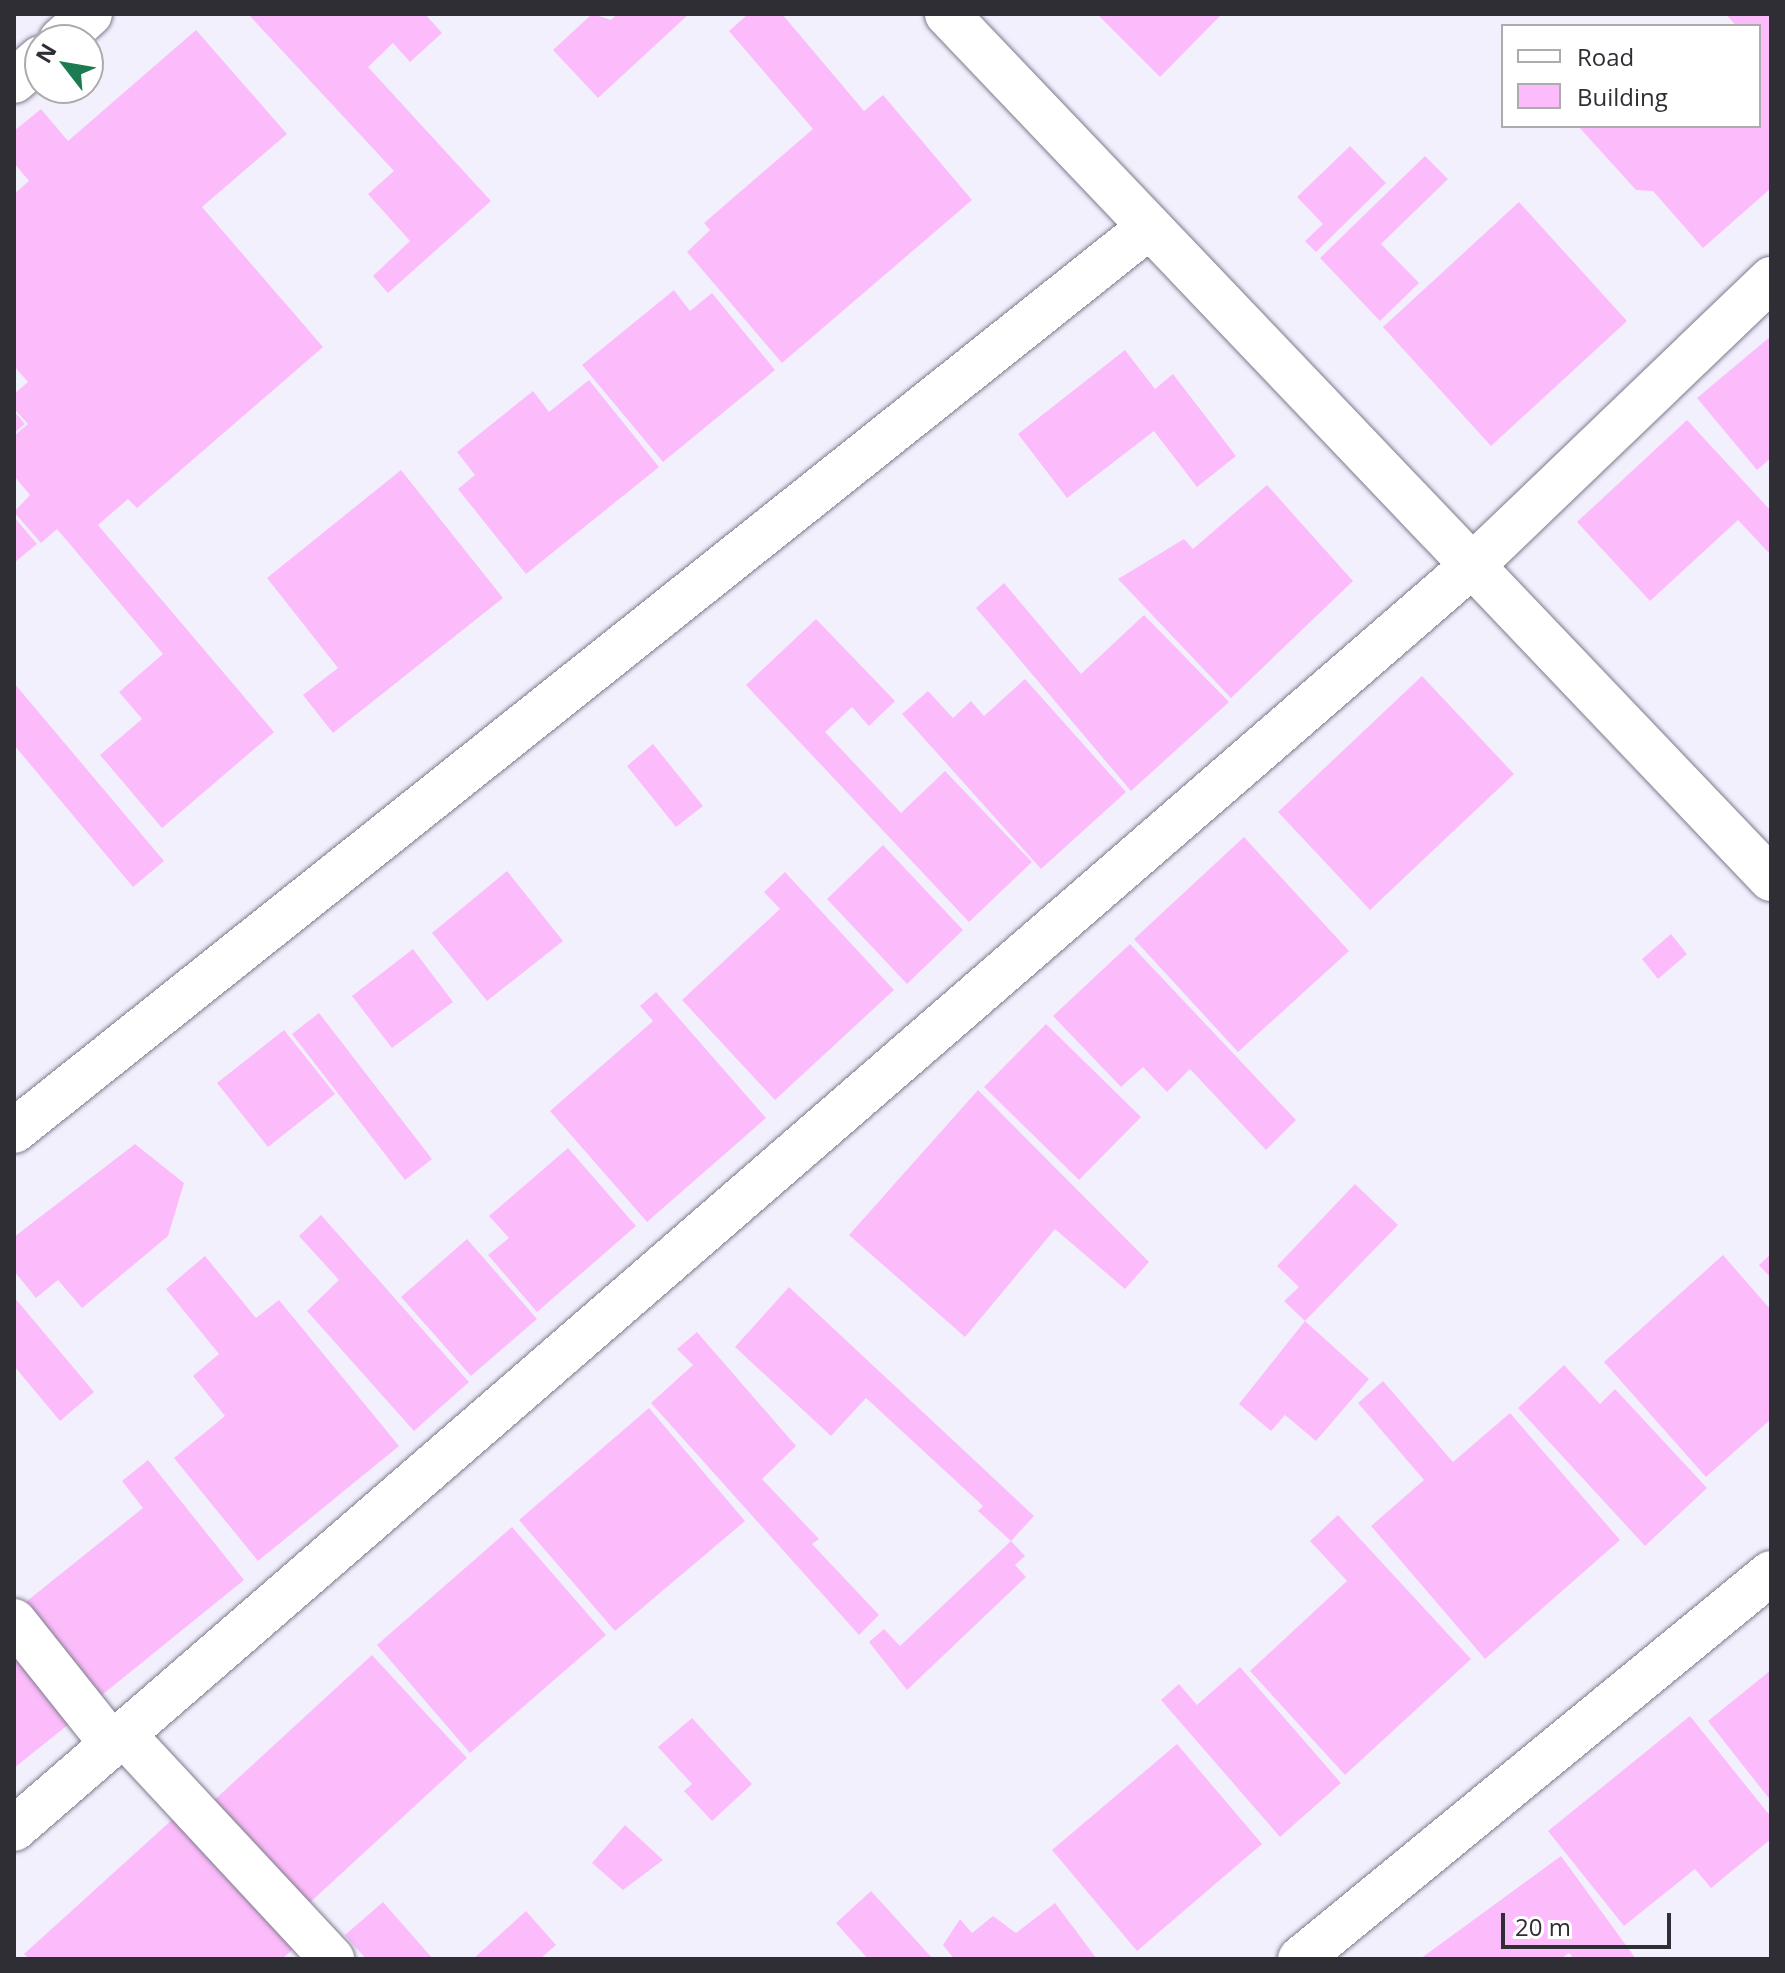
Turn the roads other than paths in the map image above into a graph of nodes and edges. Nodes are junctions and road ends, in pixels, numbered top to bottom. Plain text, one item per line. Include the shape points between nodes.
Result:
1 (947, 14) edge
2 (1148, 228) junction
3 (1771, 279) edge
4 (1474, 564) junction
5 (1771, 879) edge
6 (14, 1131) edge
7 (1771, 1573) edge
8 (14, 1621) edge
9 (118, 1739) junction
10 (14, 1829) edge
11 (332, 1959) edge
12 (1300, 1959) edge

1 - 2 street
2 - 4 street
2 - 6 street
3 - 4 street
4 - 5 street
4 - 9 street
7 - 12 street
8 - 9 street
9 - 10 street
9 - 11 street

